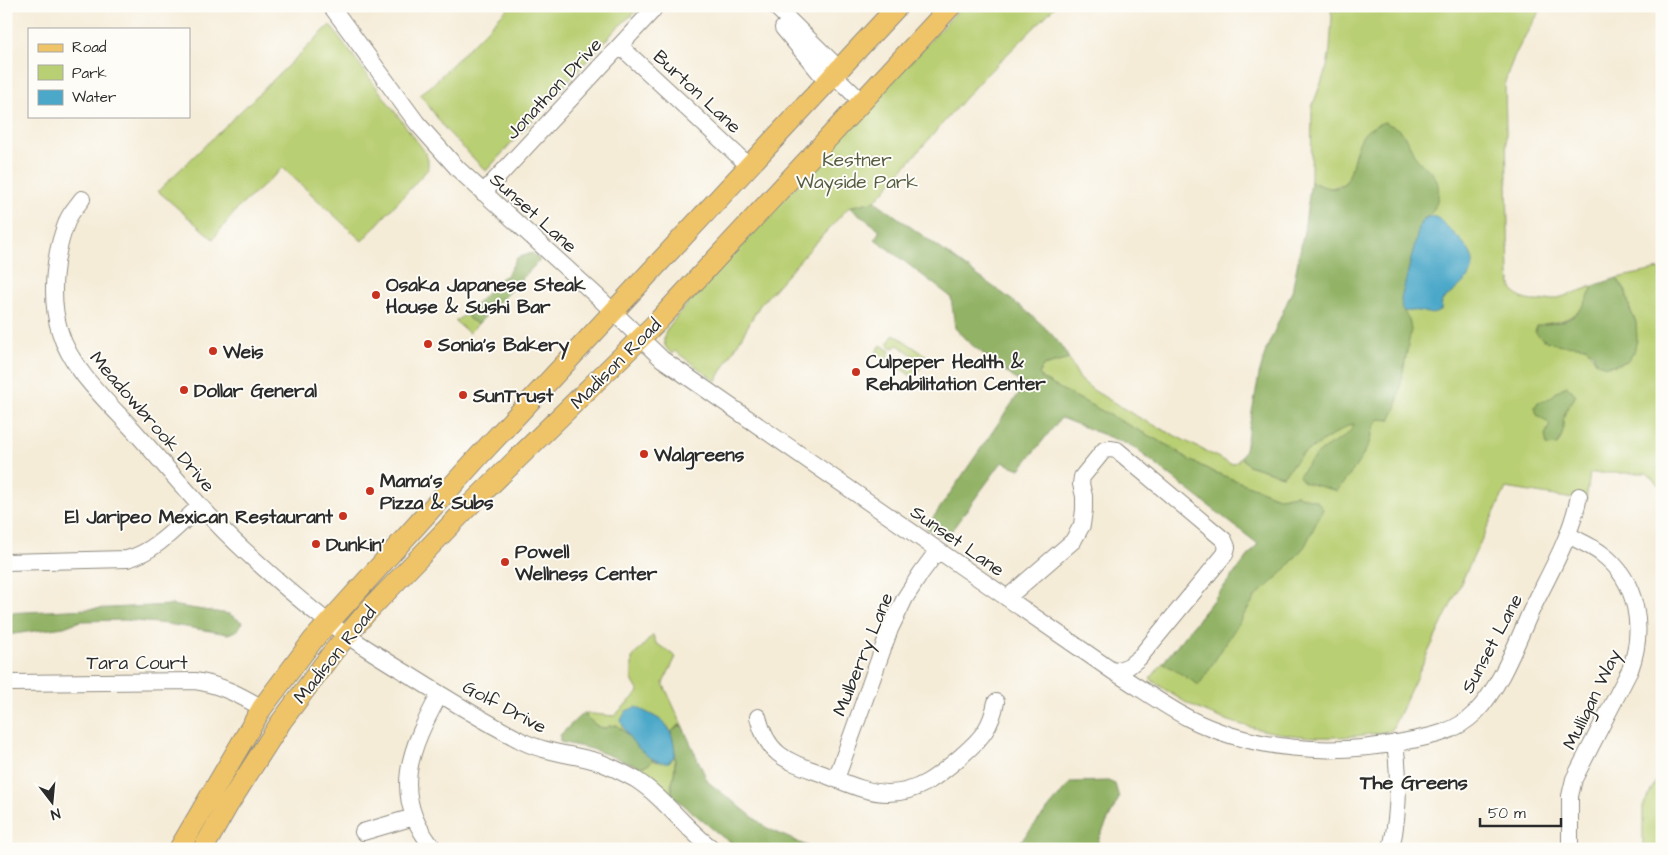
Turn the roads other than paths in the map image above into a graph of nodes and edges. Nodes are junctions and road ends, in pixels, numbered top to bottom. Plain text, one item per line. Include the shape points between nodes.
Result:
1 (330, 6) edge
2 (771, 6) edge
3 (775, 6) edge
4 (898, 6) edge
5 (951, 6) edge
6 (653, 10) dead end
7 (620, 46) junction
8 (834, 75) junction
9 (862, 102) junction
10 (749, 166) junction
11 (483, 193) junction
12 (82, 200) dead end
13 (613, 312) junction
14 (641, 339) junction
15 (1579, 496) dead end
16 (200, 506) junction
17 (1568, 535) junction
18 (938, 550) junction
19 (6, 562) edge
20 (1007, 598) junction
21 (328, 622) junction
22 (347, 635) junction
23 (1114, 672) junction
24 (6, 680) edge
25 (440, 694) junction
26 (996, 702) dead end
27 (262, 708) junction
28 (758, 717) dead end
29 (1396, 743) junction
30 (836, 779) junction
31 (414, 817) junction
32 (363, 832) dead end
33 (179, 849) edge
34 (203, 849) edge
35 (434, 849) edge
36 (713, 849) edge
37 (1391, 849) edge
38 (1570, 849) edge

1 - 11 street, Sunset Lane via 417,123
2 - 8 street via 791,38 822,74
3 - 8 street via 832,62
4 - 8 main road, Madison Road
5 - 9 main road, Madison Road
6 - 7 street, Jonathon Drive
7 - 10 street, Burton Lane
7 - 11 street, Jonathon Drive
8 - 9 street
8 - 10 main road, Madison Road
9 - 14 main road, Madison Road
10 - 13 main road, Madison Road
11 - 13 street, Sunset Lane
12 - 16 street, Meadowbrook Drive via 68,217 58,255 55,296 60,333 70,356 87,379
13 - 14 street, Sunset Lane
13 - 21 main road, Madison Road
14 - 18 street, Sunset Lane via 668,364
14 - 22 main road, Madison Road via 467,508
15 - 17 street, Sunset Lane
16 - 19 street via 152,548 139,555
16 - 21 street, Meadowbrook Drive via 243,550
17 - 29 street, Sunset Lane via 1503,673 1482,705 1454,728
17 - 38 street, Mulligan Way via 1601,554 1620,573 1633,598 1638,634 1630,670 1571,788
18 - 20 street, Sunset Lane
18 - 30 street, Mulberry Lane via 905,598 890,629
20 - 23 street, Sunset Lane
20 - 23 street via 1076,536 1082,525 1084,496 1081,484 1085,472 1104,450 1117,450 1224,540 1227,547 1225,554 1139,658
21 - 22 street, Golf Drive
21 - 27 main road, Madison Road
22 - 25 street, Golf Drive
22 - 34 main road, Madison Road via 281,722
23 - 29 street, Sunset Lane via 1189,718 1230,735 1316,749
24 - 27 street, Tara Court via 11,683 195,681 228,689
25 - 31 street via 419,735 408,770 407,785
25 - 36 street, Golf Drive via 520,740 598,762 623,773 655,794
26 - 30 street via 985,731 974,745 924,784 887,793 869,791
27 - 33 main road, Madison Road
28 - 30 street via 768,742 787,761
29 - 37 street via 1398,803
31 - 32 street
31 - 35 street

